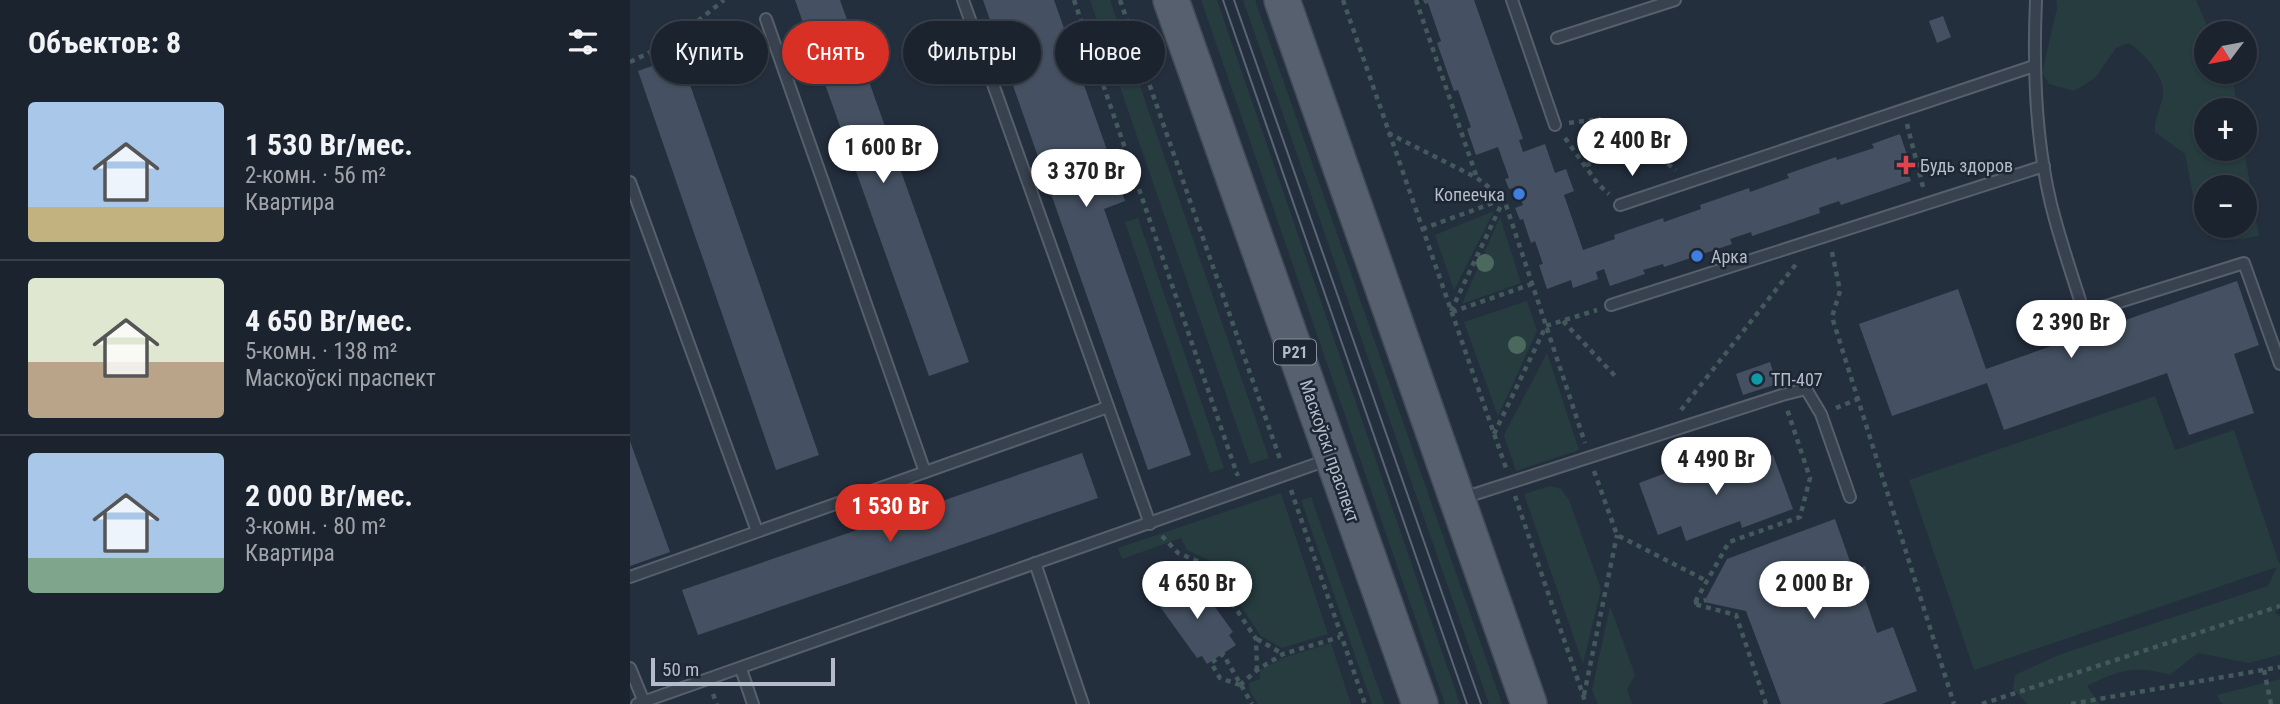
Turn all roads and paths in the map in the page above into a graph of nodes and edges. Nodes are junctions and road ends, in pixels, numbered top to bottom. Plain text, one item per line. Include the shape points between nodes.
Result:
1 (724, 0) edge
2 (963, 0) edge
3 (1074, 0) edge
4 (1121, 0) edge
5 (1171, 0) edge
6 (1282, 0) edge
7 (1343, 0) edge
8 (1416, 0) edge
9 (1512, 0) edge
10 (1675, 0) edge
11 (2036, 0) edge
12 (766, 19) dead end
13 (1557, 38) dead end
14 (630, 62) edge
15 (2034, 66) junction
16 (1904, 110) junction
17 (1555, 125) junction
18 (1388, 133) junction
19 (1646, 148) junction
20 (1586, 165) junction
21 (2044, 166) junction
22 (1477, 178) junction
23 (1691, 181) junction
24 (630, 182) edge
25 (1598, 184) dead end
26 (1925, 196) dead end
27 (1504, 200) junction
28 (1620, 205) dead end
29 (1422, 229) junction
30 (1828, 234) junction
31 (1817, 237) junction
32 (1532, 284) junction
33 (1611, 305) dead end
34 (1592, 311) dead end
35 (1451, 312) junction
36 (1563, 321) junction
37 (1546, 326) junction
38 (2280, 365) edge
39 (1617, 378) dead end
40 (1782, 394) junction
41 (1858, 398) junction
42 (1108, 407) junction
43 (1821, 414) junction
44 (1662, 434) junction
45 (1494, 435) junction
46 (1332, 458) junction
47 (1281, 460) junction
48 (1270, 463) dead end
49 (1248, 470) dead end
50 (925, 472) junction
51 (1286, 475) junction
52 (1511, 483) junction
53 (1850, 497) dead end
54 (1457, 500) junction
55 (1150, 524) junction
56 (757, 531) junction
57 (1617, 535) dead end
58 (1035, 563) junction
59 (630, 577) edge
60 (1706, 600) dead end
61 (1694, 604) junction
62 (2280, 606) edge
63 (1340, 637) junction
64 (1256, 639) junction
65 (1283, 654) junction
66 (630, 667) edge
67 (2280, 667) edge
68 (741, 669) junction
69 (1257, 670) junction
70 (2264, 670) junction
71 (1240, 685) junction
72 (1584, 696) junction
73 (640, 703) edge
74 (753, 704) edge
75 (1083, 704) edge
76 (1252, 704) edge
77 (1365, 704) edge
78 (1420, 704) edge
79 (1529, 704) edge
80 (1586, 704) edge
81 (1766, 704) edge
82 (1954, 704) edge
83 (1982, 704) edge
84 (2071, 704) edge
85 (2271, 704) edge

1 - 14 path via 673,41
2 - 42 lane
3 - 49 path via 1237,474
4 - 47 path
5 - 46 main road, Маскоўскі праспект / Р21
6 - 54 main road
7 - 18 path
8 - 22 path
9 - 17 lane
10 - 13 lane
11 - 15 lane
12 - 50 lane
15 - 16 lane
15 - 21 lane
16 - 23 lane
16 - 26 path
17 - 19 path via 1599,119
17 - 20 path
18 - 22 path
18 - 29 path
19 - 20 path
19 - 23 path
20 - 25 path
21 - 30 lane
21 - 38 lane via 2084,313 2244,263
22 - 27 path
23 - 28 lane
24 - 56 lane
27 - 29 path
27 - 32 path
27 - 35 path
29 - 35 path
30 - 31 lane
30 - 41 path via 1840,291 1832,317
31 - 33 lane
31 - 44 path
32 - 35 path
32 - 37 path
34 - 36 path
35 - 45 path
36 - 37 path
36 - 39 path
37 - 45 path
40 - 43 lane via 1806,389
40 - 44 lane
40 - 61 path via 1810,478 1800,517 1729,542
41 - 43 path
41 - 82 path
42 - 50 lane
42 - 55 lane
43 - 53 lane
44 - 52 lane
45 - 52 path
46 - 51 lane
46 - 78 main road, Маскоўскі праспект / Р21
47 - 48 path
47 - 51 path
50 - 56 lane
51 - 55 lane
51 - 63 path
52 - 54 lane
52 - 72 path
54 - 79 main road
55 - 58 lane
55 - 64 path via 1178,553 1207,565
56 - 59 lane
57 - 72 path
58 - 68 lane
58 - 75 lane
60 - 61 path
61 - 81 path via 1737,615
62 - 83 path
63 - 65 path
63 - 77 path
64 - 65 path
64 - 69 path
65 - 69 path
66 - 73 lane
67 - 70 path
68 - 73 lane
68 - 74 lane
69 - 71 path
70 - 84 path
70 - 85 path
71 - 71 path via 1223,654 1211,663 1220,678
71 - 76 path
72 - 80 path

